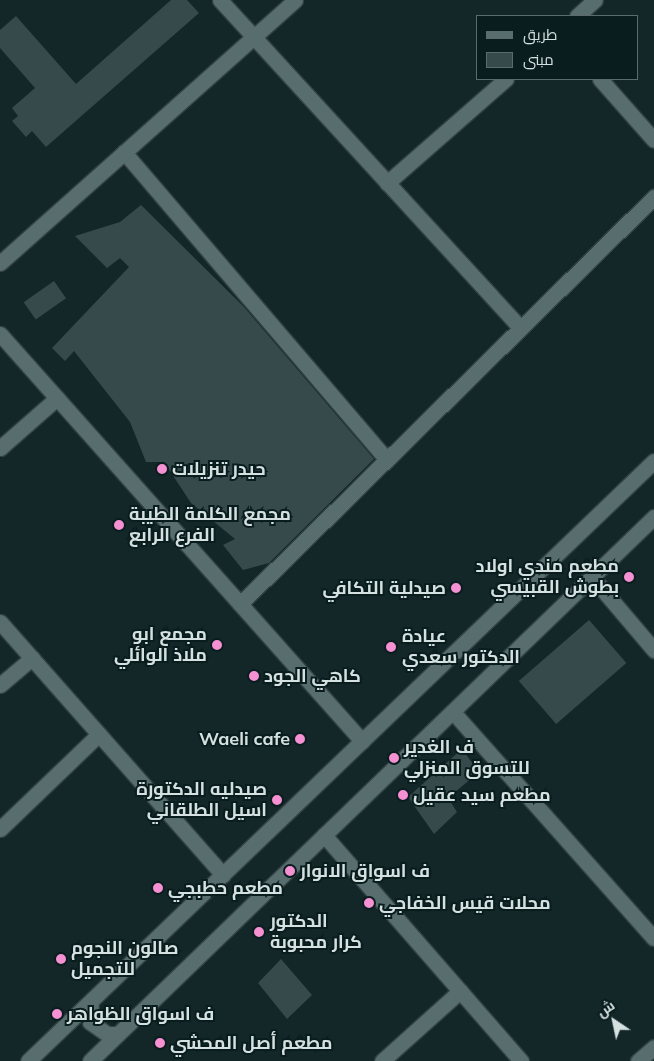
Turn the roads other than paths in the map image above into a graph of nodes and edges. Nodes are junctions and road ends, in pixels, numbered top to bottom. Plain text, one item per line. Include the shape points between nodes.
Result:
1 (220, 0) edge
2 (295, 0) edge
3 (596, 0) edge
4 (578, 15) edge
5 (254, 37) junction
6 (505, 80) edge
7 (601, 80) edge
8 (654, 140) edge
9 (124, 152) junction
10 (387, 183) junction
11 (651, 207) edge
12 (0, 263) edge
13 (521, 328) junction
14 (0, 334) edge
15 (56, 398) junction
16 (0, 448) edge
17 (387, 460) junction
18 (654, 461) edge
19 (654, 517) edge
20 (592, 577) junction
21 (240, 604) junction
22 (0, 622) edge
23 (654, 650) edge
24 (32, 658) junction
25 (0, 685) edge
26 (453, 712) junction
27 (99, 734) junction
28 (362, 741) junction
29 (0, 829) edge
30 (324, 835) junction
31 (223, 875) junction
32 (654, 938) edge
33 (460, 991) junction
34 (90, 1001) junction
35 (118, 1034) junction
36 (654, 1047) edge
37 (28, 1061) edge
38 (90, 1061) edge
39 (382, 1061) edge
40 (521, 1061) edge
41 (638, 1061) edge

1 - 5 street
2 - 5 street
3 - 4 street
5 - 9 street
5 - 10 street
6 - 10 street
7 - 8 street
9 - 12 street
9 - 17 street
10 - 13 street
11 - 13 street
13 - 17 street
14 - 15 street
15 - 16 street
15 - 21 street
17 - 21 street
18 - 28 street
19 - 20 street
20 - 23 street
20 - 26 street
21 - 28 street
22 - 24 street
24 - 25 street
24 - 27 street
26 - 30 street
26 - 32 street
27 - 29 street
27 - 31 street
28 - 31 street
30 - 33 street
30 - 35 street
31 - 34 street
33 - 39 street
33 - 40 street
34 - 35 street via 90,1022 102,1032
34 - 37 street
35 - 38 street
36 - 41 street

